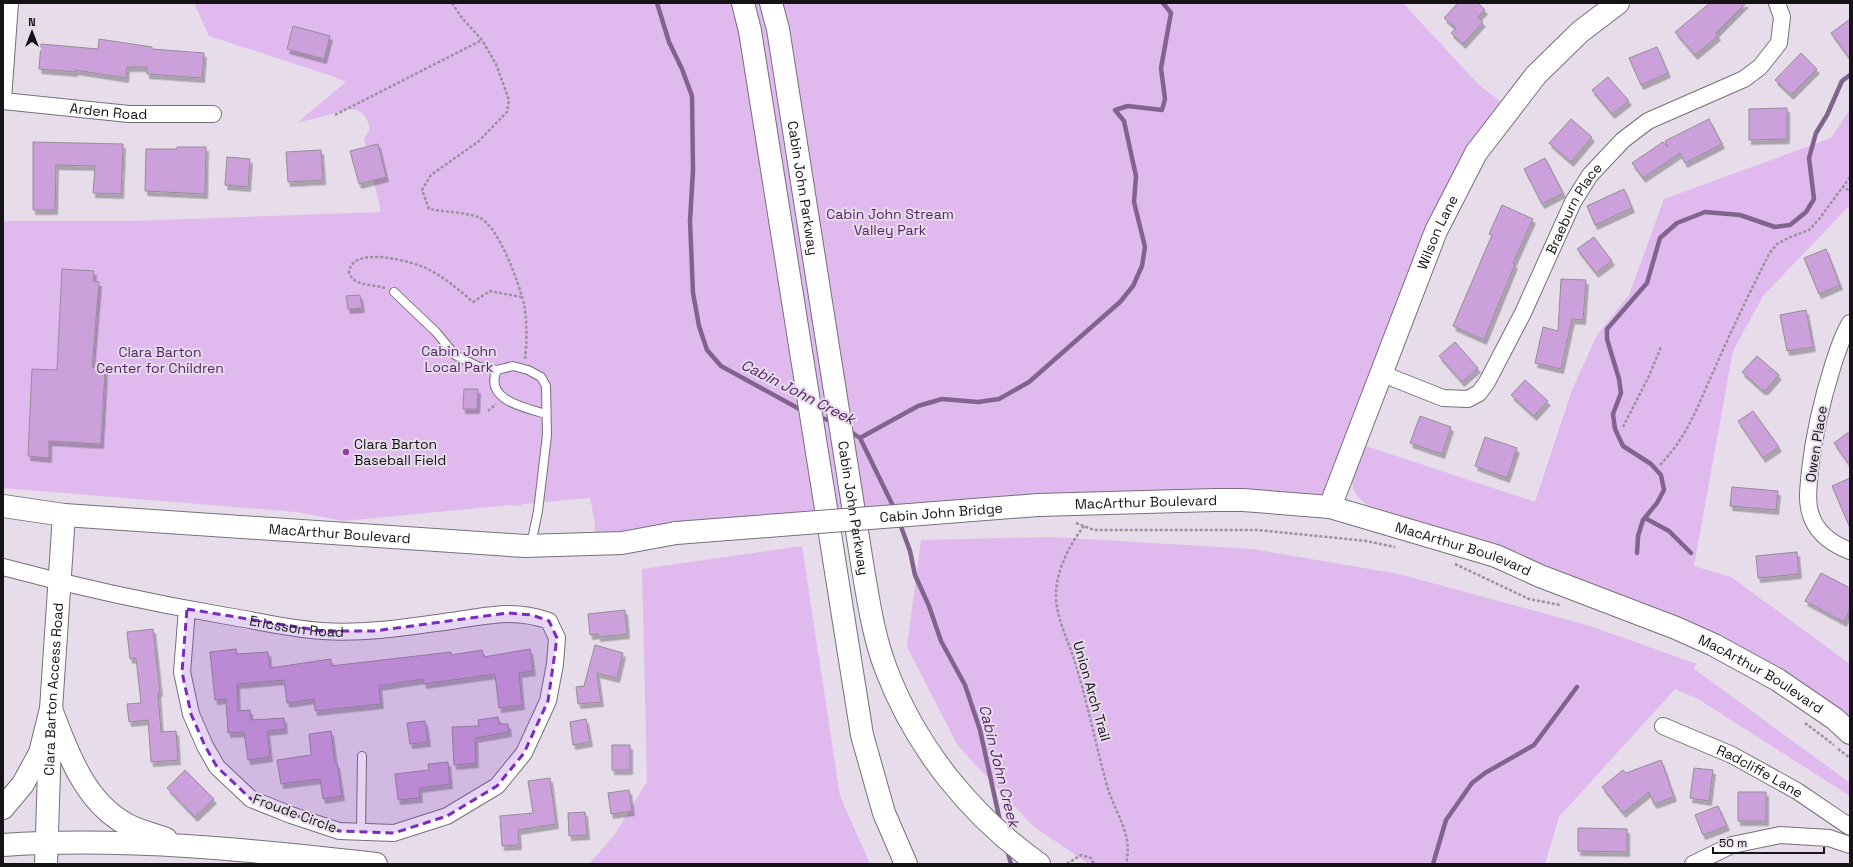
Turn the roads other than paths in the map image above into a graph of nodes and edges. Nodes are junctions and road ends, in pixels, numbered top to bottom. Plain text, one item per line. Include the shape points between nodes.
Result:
1 (10, 3) edge
2 (743, 3) edge
3 (771, 3) edge
4 (1777, 3) edge
5 (1613, 4) edge
6 (5, 37) edge
7 (3, 100) edge
8 (213, 114) dead end
9 (394, 292) road end
10 (1850, 323) edge
11 (497, 370) junction
12 (1380, 373) junction
13 (546, 414) junction
14 (1038, 505) joint
15 (3, 506) edge
16 (1330, 507) junction
17 (64, 515) junction
18 (676, 533) joint
19 (533, 546) junction
20 (1850, 551) edge
21 (3, 567) edge
22 (60, 582) junction
23 (187, 609) junction
24 (555, 664) joint
25 (50, 709) junction
26 (1664, 726) dead end
27 (1850, 733) edge
28 (362, 756) dead end
29 (3, 808) edge
30 (1850, 827) edge
31 (361, 832) junction
32 (48, 842) junction
33 (3, 845) edge
34 (184, 845) junction
35 (1850, 845) edge
36 (46, 864) edge
37 (376, 864) edge
38 (906, 864) edge
39 (1039, 864) edge
40 (1692, 864) edge

1 - 6 street
2 - 38 main road, Cabin John Parkway via 750,31 862,735 884,813
3 - 39 main road, Cabin John Parkway via 779,37 869,605 886,668 912,722 942,771 990,825
4 - 12 street, Braeburn Place via 1782,17 1779,43 1760,66 1744,79 1648,121 1623,140 1590,175 1573,202 1523,313 1479,393 1468,399 1443,398
5 - 12 main road, Wilson Lane via 1536,75 1476,153 1436,230
6 - 7 street
7 - 8 street, Arden Road via 130,114
9 - 11 lane via 436,332 455,355 479,367
10 - 20 street, Owen Place via 1842,335 1814,434 1807,500 1817,529 1837,546
11 - 13 lane via 494,377 496,390 506,401
11 - 13 lane via 513,366 541,377 546,386
12 - 16 main road, Wilson Lane
13 - 19 lane via 547,435
14 - 16 main road, MacArthur Boulevard via 1243,500
14 - 18 main road, Cabin John Bridge, bridge
15 - 17 main road, MacArthur Boulevard
16 - 27 main road, MacArthur Boulevard via 1496,556 1540,576 1676,628 1714,645 1778,680 1835,719
17 - 19 main road, MacArthur Boulevard
17 - 22 main road, Clara Barton Access Road
18 - 19 main road, MacArthur Boulevard via 622,543
21 - 22 street, Ericsson Road
22 - 23 street, Ericsson Road
22 - 25 main road, Clara Barton Access Road
23 - 24 street, Ericsson Road via 322,631 374,631 508,613 532,615 549,621 557,638
23 - 31 street, Froude Circle via 182,672 191,714 217,767 251,799 339,831
24 - 31 street, Froude Circle via 548,701 524,753 497,786 447,816 394,833
25 - 29 main road via 40,753 23,784
25 - 32 main road, Clara Barton Access Road
25 - 34 main road via 83,782 107,811 127,824
26 - 30 street, Radcliffe Lane via 1732,755 1797,791
28 - 31 lane
32 - 33 main road
32 - 34 main road
32 - 36 main road, Clara Barton Access Road
34 - 37 main road
35 - 40 street via 1829,838 1780,835 1732,845

